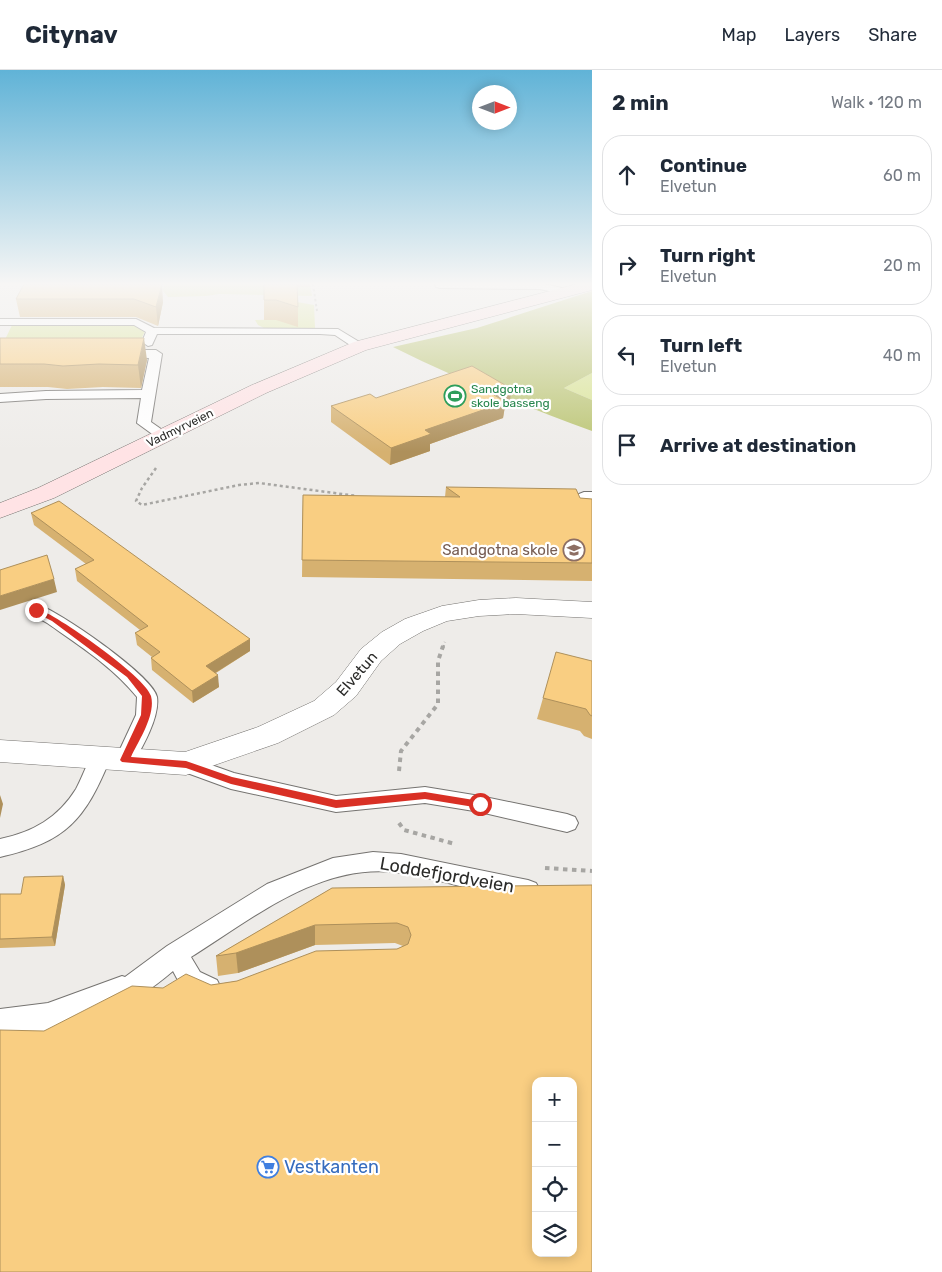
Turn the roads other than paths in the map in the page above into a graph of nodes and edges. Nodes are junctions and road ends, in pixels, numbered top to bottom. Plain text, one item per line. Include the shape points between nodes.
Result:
1 (150, 340) edge
2 (351, 340) edge
3 (381, 340) edge
4 (360, 346) junction
5 (148, 394) junction
6 (0, 398) edge
7 (164, 436) junction
8 (0, 511) edge
9 (36, 610) dead end
10 (592, 610) edge
11 (0, 751) edge
12 (113, 759) junction
13 (186, 764) junction
14 (567, 823) dead end
15 (0, 848) edge
16 (550, 891) edge
17 (176, 954) junction
18 (140, 982) junction
19 (230, 988) edge
20 (0, 1021) edge
21 (0, 1034) edge

1 - 5 lane via 119,354 156,354
2 - 4 lane
3 - 4 main road, Vadmyrveien
4 - 7 main road, Vadmyrveien via 268,385
5 - 6 lane
5 - 7 lane via 144,424
7 - 8 main road, Vadmyrveien via 46,493
9 - 12 lane via 130,675 146,696 146,715
10 - 13 street, Elvetun via 516,606 442,614 391,638 371,655 346,690 324,708 268,735
11 - 12 street, Elvetun
12 - 13 street, Elvetun
12 - 15 lane via 93,777 76,806 56,827 40,838
13 - 14 lane, Elvetun via 231,780 336,804 425,795
16 - 17 lane, Loddefjordveien via 517,889 401,863 373,861 333,868 275,891
17 - 18 lane
17 - 19 lane via 191,980 213,991
18 - 20 lane via 48,1015
18 - 21 lane via 62,1026

